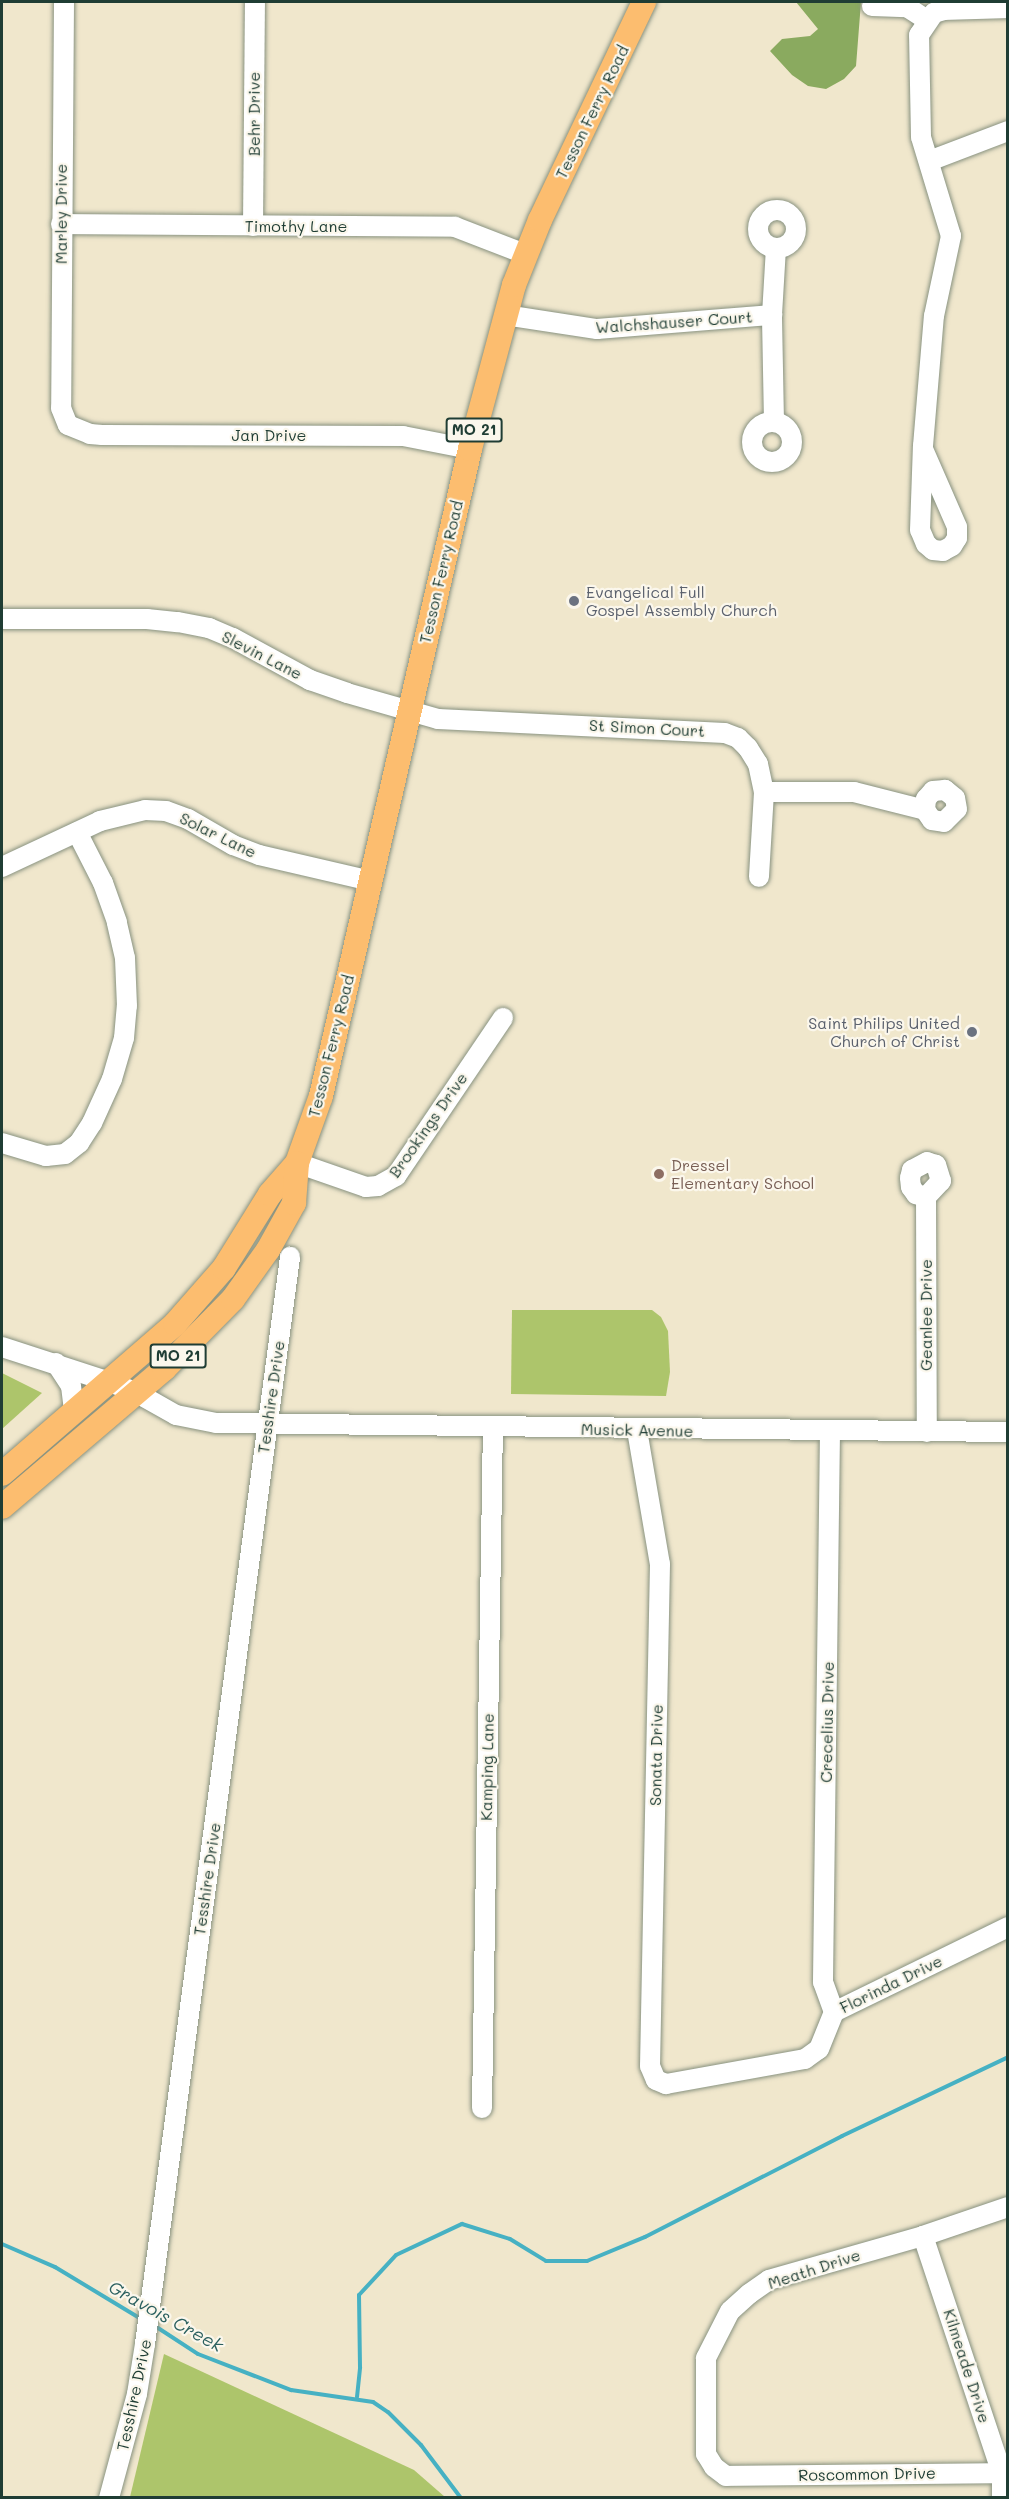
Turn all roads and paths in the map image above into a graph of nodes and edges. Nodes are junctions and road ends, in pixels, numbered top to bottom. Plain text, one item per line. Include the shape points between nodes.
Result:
1 (64, 2) edge
2 (255, 2) edge
3 (644, 2) edge
4 (872, 6) dead end
5 (1008, 8) edge
6 (927, 20) junction
7 (1008, 131) edge
8 (929, 161) junction
9 (61, 224) junction
10 (253, 226) junction
11 (776, 249) dead end
12 (525, 254) junction
13 (505, 315) junction
14 (772, 315) junction
15 (774, 422) dead end
16 (68, 425) joint
17 (470, 449) junction
18 (923, 450) dead end
19 (2, 619) edge
20 (410, 710) junction
21 (764, 792) junction
22 (925, 810) dead end
23 (77, 832) junction
24 (2, 867) edge
25 (759, 877) dead end
26 (371, 881) junction
27 (502, 1018) dead end
28 (2, 1143) edge
29 (297, 1163) junction
30 (926, 1197) dead end
31 (290, 1257) dead end
32 (2, 1347) edge
33 (56, 1363) junction
34 (110, 1382) junction
35 (137, 1393) junction
36 (74, 1412) junction
37 (266, 1425) junction
38 (493, 1426) junction
39 (637, 1430) junction
40 (830, 1431) junction
41 (927, 1432) junction
42 (1008, 1432) edge
43 (2, 1474) edge
44 (2, 1507) edge
45 (1008, 1927) edge
46 (834, 2012) junction
47 (656, 2080) joint
48 (482, 2108) dead end
49 (1008, 2207) edge
50 (923, 2236) junction
51 (1005, 2473) edge
52 (726, 2476) joint
53 (109, 2498) edge
54 (1002, 2498) edge

1 - 9 street, Marley Drive
2 - 10 street, Behr Drive
3 - 12 main road, Tesson Ferry Road / MO 21
4 - 6 street via 907,7
5 - 6 street via 944,10
6 - 8 street via 919,35 921,137
7 - 8 street
8 - 18 street via 951,236 934,316
9 - 10 street, Timothy Lane
9 - 16 street, Marley Drive via 61,408
10 - 12 street, Timothy Lane via 455,227
11 - 14 street, Walchshauser Court
12 - 13 main road, Tesson Ferry Road / MO 21
13 - 14 street, Walchshauser Court via 597,329
13 - 17 main road, Tesson Ferry Road / MO 21
14 - 15 street, Walchshauser Court
16 - 17 street, Jan Drive via 102,435 403,436
17 - 20 main road, Tesson Ferry Road / MO 21
19 - 20 street, Slevin Lane via 147,620 209,628 310,680
20 - 21 street, St Simon Court via 438,718 725,734 738,738 748,748 758,764
20 - 26 main road, Tesson Ferry Road / MO 21
21 - 22 street via 854,792
21 - 25 street, St Simon Court
23 - 24 street, Solar Lane
23 - 26 street, Solar Lane via 121,814 166,811 259,855
23 - 28 street via 103,883 125,957 124,1038 112,1079 79,1143 65,1154 46,1156
26 - 29 main road, Tesson Ferry Road / MO 21 via 321,1096
27 - 29 street, Brookings Drive via 396,1176 378,1186 366,1187
29 - 34 main road, Tesson Ferry Road / MO 21 via 270,1194 244,1238 201,1296
29 - 35 main road, Tesson Ferry Road / MO 21 via 294,1203 252,1273 213,1321
30 - 41 street, Geanlee Drive
31 - 37 street, Tesshire Drive
32 - 33 street, Musick Avenue
33 - 34 street, Musick Avenue
33 - 36 street via 71,1386
34 - 35 street, Musick Avenue
34 - 36 main road, Tesson Ferry Road / MO 21
35 - 37 street, Musick Avenue via 163,1410 189,1419
35 - 44 main road, Tesson Ferry Road / MO 21
36 - 43 main road, Tesson Ferry Road / MO 21
37 - 38 street, Musick Avenue
37 - 53 street, Tesshire Drive via 145,2344 137,2394
38 - 39 street, Musick Avenue
38 - 48 street, Kamping Lane
39 - 40 street, Musick Avenue
39 - 47 street, Sonata Drive via 660,1564 650,2066
40 - 41 street, Musick Avenue
40 - 46 street, Crecelius Drive via 823,1982
41 - 42 street, Musick Avenue
45 - 46 street, Florinda Drive
46 - 47 street, Florinda Drive via 819,2049 805,2059 666,2084
49 - 50 street, Meath Drive
50 - 51 street, Kilmeade Drive
50 - 52 street, Meath Drive via 769,2280 729,2311 706,2358 706,2454
51 - 52 street, Roscommon Drive
51 - 54 street, Kilmeade Drive

